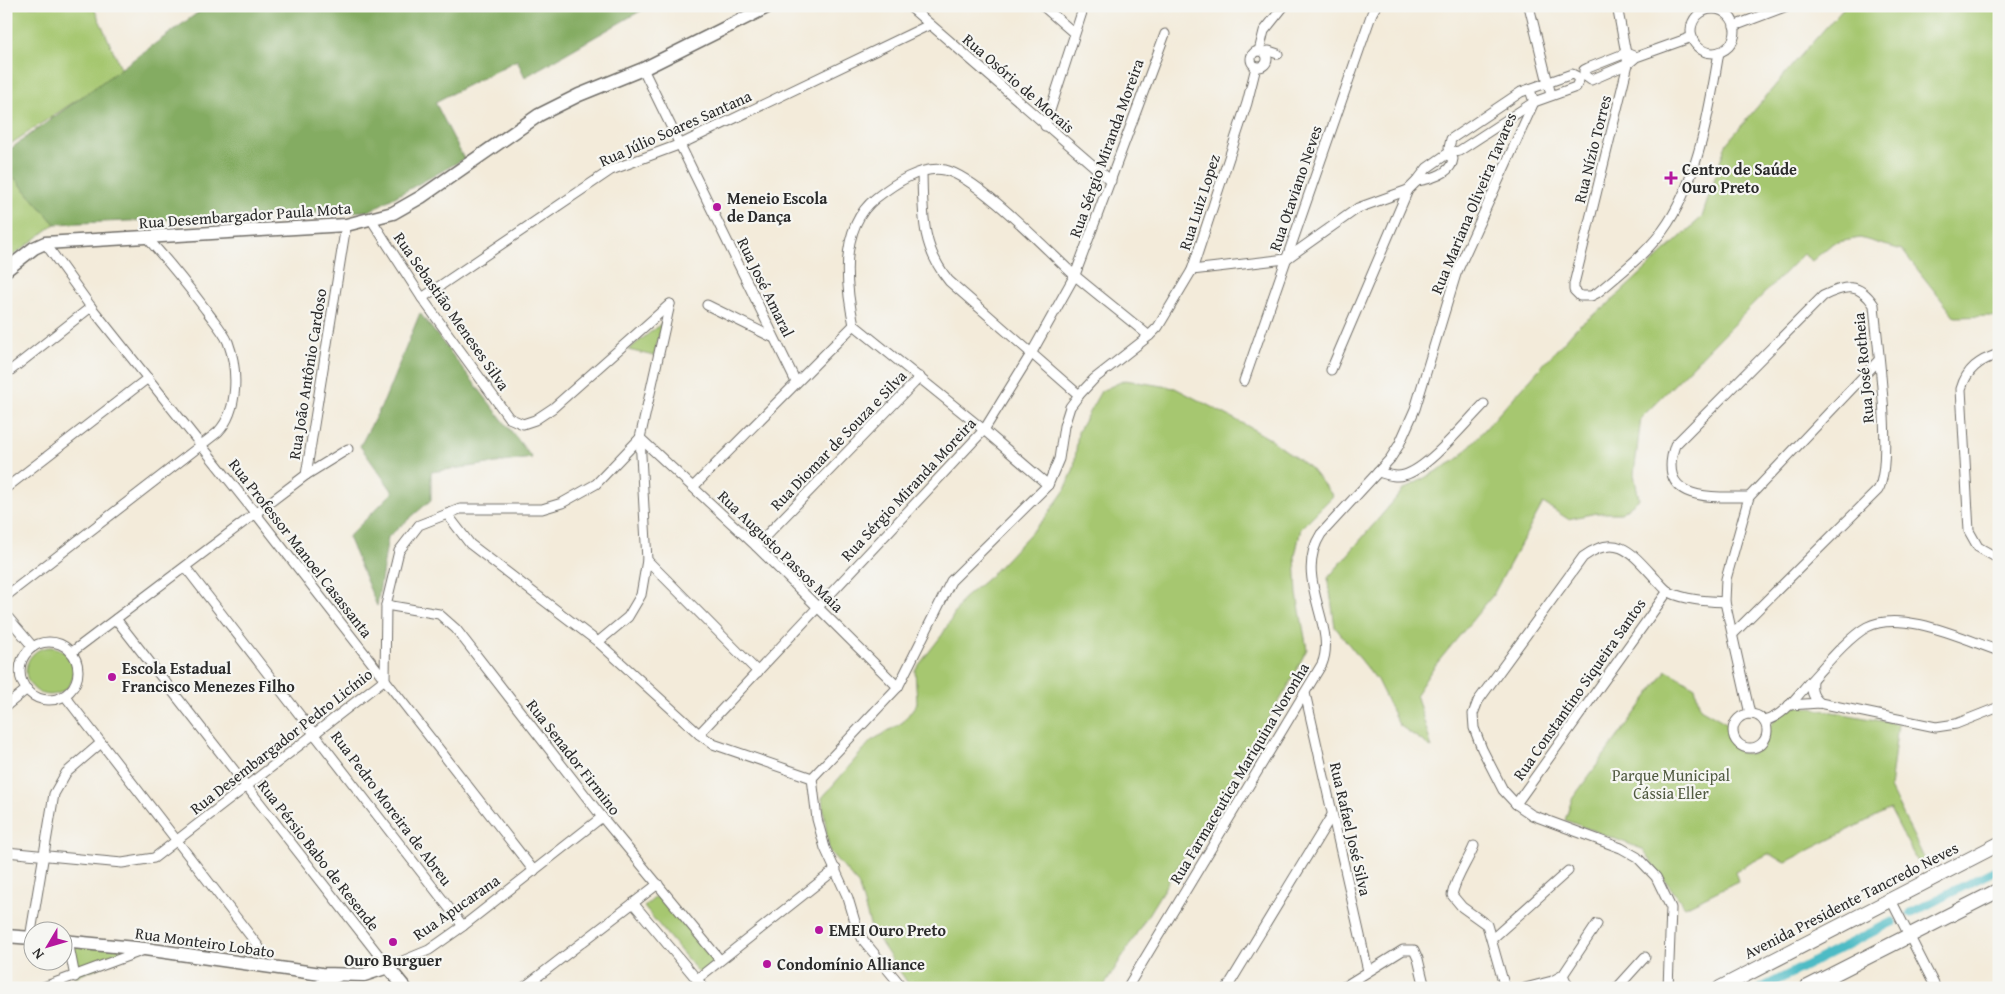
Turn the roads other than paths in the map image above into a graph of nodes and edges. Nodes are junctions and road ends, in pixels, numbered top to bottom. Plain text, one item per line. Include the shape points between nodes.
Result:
1 (769, 6) edge
2 (909, 6) edge
3 (1043, 6) edge
4 (1084, 6) edge
5 (1284, 6) edge
6 (1376, 6) edge
7 (1529, 6) edge
8 (1617, 6) edge
9 (1787, 6) edge
10 (1710, 8) edge
11 (929, 25) junction
12 (1734, 26) junction
13 (1074, 33) junction
14 (1165, 34) dead end
15 (1692, 37) junction
16 (1262, 51) junction
17 (1719, 52) junction
18 (1626, 53) junction
19 (1278, 54) dead end
20 (1636, 57) junction
21 (1628, 64) junction
22 (644, 69) junction
23 (1546, 83) junction
24 (1530, 90) junction
25 (1551, 96) junction
26 (1534, 102) junction
27 (1045, 126) junction
28 (681, 144) junction
29 (922, 172) junction
30 (1111, 181) junction
31 (1417, 181) dead end
32 (1408, 190) junction
33 (371, 219) junction
34 (346, 225) junction
35 (148, 239) junction
36 (45, 244) junction
37 (1286, 258) junction
38 (6, 270) edge
39 (1192, 270) junction
40 (1075, 275) junction
41 (422, 298) junction
42 (707, 305) dead end
43 (91, 308) junction
44 (854, 325) junction
45 (1149, 336) junction
46 (772, 337) junction
47 (1031, 354) junction
48 (1999, 354) edge
49 (1878, 361) junction
50 (1332, 370) dead end
51 (6, 374) edge
52 (920, 377) junction
53 (148, 378) junction
54 (1244, 381) dead end
55 (796, 382) junction
56 (1079, 395) junction
57 (1484, 404) dead end
58 (984, 430) junction
59 (640, 438) junction
60 (200, 444) junction
61 (348, 449) dead end
62 (1378, 472) junction
63 (306, 475) junction
64 (1048, 485) junction
65 (693, 487) junction
66 (6, 488) edge
67 (1749, 497) junction
68 (256, 514) junction
69 (447, 514) junction
70 (1321, 534) joint
71 (756, 546) junction
72 (1999, 559) edge
73 (647, 560) junction
74 (186, 568) junction
75 (1668, 591) junction
76 (6, 596) edge
77 (1725, 602) junction
78 (386, 605) junction
79 (818, 607) junction
80 (6, 615) edge
81 (116, 619) junction
82 (1734, 633) junction
83 (598, 642) junction
84 (33, 647) junction
85 (1999, 651) edge
86 (72, 652) junction
87 (758, 672) junction
88 (386, 679) junction
89 (1812, 680) junction
90 (898, 687) junction
91 (27, 689) junction
92 (1305, 693) junction
93 (65, 696) junction
94 (1820, 703) junction
95 (1789, 705) junction
96 (6, 706) edge
97 (1999, 706) edge
98 (1750, 714) junction
99 (1764, 721) junction
100 (316, 732) junction
101 (699, 734) junction
102 (101, 743) junction
103 (812, 778) junction
104 (247, 788) junction
105 (1516, 804) junction
106 (1332, 815) junction
107 (602, 817) junction
108 (176, 842) junction
109 (1999, 844) edge
110 (1474, 846) dead end
111 (6, 852) edge
112 (45, 856) junction
113 (836, 869) junction
114 (534, 870) junction
115 (1568, 870) dead end
116 (658, 884) junction
117 (1999, 890) edge
118 (1890, 898) junction
119 (633, 903) junction
120 (34, 922) edge
121 (1597, 924) dead end
122 (463, 926) junction
123 (1906, 930) junction
124 (6, 936) edge
125 (22, 937) edge
126 (1492, 939) junction
127 (72, 942) edge
128 (259, 947) dead end
129 (145, 949) junction
130 (1645, 957) dead end
131 (720, 960) junction
132 (72, 966) edge
133 (388, 967) junction
134 (1368, 971) junction
135 (342, 975) junction
136 (1563, 975) junction
137 (75, 977) junction
138 (697, 979) junction
139 (41, 988) edge
140 (311, 988) edge
141 (405, 988) edge
142 (523, 988) edge
143 (704, 988) edge
144 (903, 988) edge
145 (1127, 988) edge
146 (1227, 988) edge
147 (1342, 988) edge
148 (1425, 988) edge
149 (1504, 988) edge
150 (1525, 988) edge
151 (1568, 988) edge
152 (1617, 988) edge
153 (1668, 988) edge
154 (1720, 988) edge
155 (1806, 988) edge
156 (1936, 988) edge

1 - 22 street, Rua Desembargador Paula Mota
2 - 11 street, Rua Osório de Morais
3 - 13 street
4 - 13 street
5 - 16 street via 1264,31
6 - 37 street, Rua Otaviano Neves
7 - 23 street
8 - 18 street, Rua Nízio Torres
9 - 12 street
10 - 12 street via 1725,13
10 - 15 street via 1697,16 1691,30
11 - 27 street, Rua Osório de Morais
11 - 28 street, Rua Júlio Soares Santana
12 - 17 street via 1732,42
13 - 27 street
14 - 30 street, Rua Sérgio Miranda Moreira
15 - 17 street via 1700,48
15 - 20 street
16 - 19 street
16 - 39 street, Rua Luiz Lopez via 1268,59 1266,64 1256,67
17 - 21 street, Rua Nízio Torres via 1697,157 1668,224 1644,252 1597,293 1580,296 1574,290 1574,284
18 - 20 street
18 - 21 street, Rua Nízio Torres
18 - 21 street via 1584,70 1584,75 1591,80
20 - 21 street
22 - 28 street, Rua José Amaral
22 - 33 street, Rua Desembargador Paula Mota via 539,115 421,197 393,213
23 - 24 street
23 - 25 street
23 - 25 street via 1572,74 1579,80 1576,87
24 - 26 street, Rua Mariana Oliveira Tavares
24 - 26 street via 1521,92 1451,139 1449,148 1459,151
25 - 26 street
26 - 62 street, Rua Mariana Oliveira Tavares via 1456,274 1415,409 1399,445
27 - 30 street, Rua Osório de Morais
28 - 41 street, Rua Júlio Soares Santana via 611,170
28 - 46 street, Rua José Amaral
29 - 40 street via 944,170 965,178
29 - 44 street via 872,201 857,222 848,253 847,278
29 - 47 street via 926,241 934,260 949,281
30 - 40 street, Rua Sérgio Miranda Moreira
31 - 32 street
32 - 37 street via 1358,208
32 - 50 street
33 - 34 street, Rua Desembargador Paula Mota
33 - 41 street, Rua Sebastião Meneses Silva
34 - 35 street, Rua Desembargador Paula Mota
34 - 63 street, Rua João Antônio Cardoso
35 - 36 street, Rua Desembargador Paula Mota
35 - 60 street via 173,266 227,340 235,370 234,394 227,422
36 - 38 street, Rua Desembargador Paula Mota via 34,248
36 - 43 street, Rua Professor Manoel Casassanta
37 - 39 street
37 - 54 street, Rua Otaviano Neves
39 - 45 street, Rua Luiz Lopez via 1158,327
40 - 45 street
40 - 47 street, Rua Sérgio Miranda Moreira
41 - 59 street, Rua Sebastião Meneses Silva via 509,418 523,424 553,408 670,304
42 - 46 street
43 - 51 street
43 - 53 street, Rua Professor Manoel Casassanta
44 - 52 street
44 - 55 street
45 - 56 street, Rua Luiz Lopez via 1094,379
46 - 55 street, Rua José Amaral
47 - 56 street
47 - 58 street, Rua Sérgio Miranda Moreira
48 - 72 street via 1976,364 1964,379 1961,389 1969,531 1978,547
49 - 67 street
49 - 67 street, Rua José Rotheia via 1874,305 1860,290 1849,287 1837,289 1823,296 1675,445 1670,461 1671,473 1681,488 1705,496
49 - 82 street, Rua José Rotheia via 1885,440 1882,483
52 - 58 street
52 - 71 street, Rua Diomar de Souza e Silva
53 - 60 street, Rua Professor Manoel Casassanta
53 - 66 street
55 - 65 street
56 - 64 street, Rua Luiz Lopez via 1070,407 1059,459
57 - 62 street via 1417,470 1403,476
58 - 64 street
58 - 79 street, Rua Sérgio Miranda Moreira
59 - 65 street, Rua Augusto Passos Maia
59 - 69 street, Rua Desembargador Pedro Licínio via 596,484 562,503 542,508 460,509
59 - 73 street
60 - 68 street, Rua Professor Manoel Casassanta
60 - 76 street
61 - 63 street
62 - 70 street, Rua Mariana Oliveira Tavares
63 - 68 street, Rua João Antônio Cardoso
64 - 90 street via 952,581
65 - 71 street, Rua Augusto Passos Maia
67 - 77 street via 1726,579
68 - 74 street, Rua João Antônio Cardoso
68 - 88 street, Rua Professor Manoel Casassanta
69 - 78 street, Rua Desembargador Pedro Licínio via 419,525 398,551
69 - 83 street via 470,544
70 - 92 street, Rua Farmaceutica Mariquina Noronha via 1312,552 1311,576 1325,656
71 - 79 street, Rua Augusto Passos Maia
73 - 83 street via 641,595 628,617
73 - 87 street
74 - 81 street, Rua João Antônio Cardoso
74 - 100 street, Rua Pedro Moreira de Abreu
75 - 77 street, Rua Constantino Siqueira Santos via 1689,598
75 - 105 street, Rua Constantino Siqueira Santos
75 - 105 street, Rua Constantino Siqueira Santos via 1631,552 1620,546 1591,551 1583,557 1478,701 1473,714 1474,728 1504,790
77 - 82 street
78 - 88 street, Rua Desembargador Pedro Licínio
78 - 107 street, Rua Senador Firmino via 439,614 456,629
79 - 87 street, Rua Sérgio Miranda Moreira
79 - 90 street, Rua Augusto Passos Maia
80 - 84 street
81 - 86 street, Rua João Antônio Cardoso
81 - 104 street, Rua Pérsio Babo de Resende
82 - 98 street
83 - 101 street
84 - 86 street via 49,642 66,646
84 - 91 street via 22,662 20,672
85 - 89 street via 1914,623 1886,621 1858,633
86 - 93 street via 79,671 72,689
87 - 101 street, Rua Sérgio Miranda Moreira
88 - 100 street, Rua Desembargador Pedro Licínio
88 - 114 street, Rua Professor Manoel Casassanta
89 - 94 street via 1811,691
89 - 95 street
90 - 103 street
91 - 93 street via 41,699
91 - 96 street
92 - 106 street, Rua Rafael José Silva
92 - 145 street, Rua Farmaceutica Mariquina Noronha
93 - 102 street
94 - 95 street
94 - 97 street via 1936,727 1956,724
95 - 99 street via 1775,717
98 - 99 street
98 - 99 street via 1738,719 1733,731 1745,747 1758,745 1764,740
100 - 104 street, Rua Desembargador Pedro Licínio
100 - 122 street, Rua Pedro Moreira de Abreu
101 - 103 street via 713,744
102 - 108 street
102 - 112 street via 66,773 54,794
103 - 113 street via 817,819
104 - 108 street, Rua Desembargador Pedro Licínio
104 - 133 street, Rua Pérsio Babo de Resende
105 - 153 street, Rua Constantino Siqueira Santos via 1532,815 1622,848 1647,866 1671,908
106 - 134 street, Rua Rafael José Silva
106 - 146 street
107 - 114 street, Rua Apucarana
107 - 116 street, Rua Senador Firmino
108 - 112 street, Rua Desembargador Pedro Licínio via 154,858 122,863
108 - 128 street
109 - 118 main road, Avenida Presidente Tancredo Neves
110 - 126 street via 1452,894 1462,907 1487,924
111 - 112 street, Rua Desembargador Pedro Licínio
112 - 120 street
113 - 131 street
113 - 144 street via 863,940
114 - 122 street, Rua Apucarana
115 - 126 street
116 - 119 street
116 - 131 street, Rua Senador Firmino
117 - 123 main road
118 - 123 street
118 - 154 main road, Avenida Presidente Tancredo Neves
119 - 138 street
119 - 142 street
121 - 136 street
122 - 133 street, Rua Apucarana via 429,950
123 - 155 main road
123 - 156 street
124 - 125 street
126 - 149 street
127 - 129 street, Rua Monteiro Lobato
129 - 135 street, Rua Monteiro Lobato
129 - 137 street
130 - 152 street
131 - 138 street
132 - 137 street
133 - 135 street, Rua Apucarana via 364,975
133 - 141 street
134 - 147 street
134 - 148 street via 1404,950 1414,950
135 - 140 street, Rua Apucarana
136 - 150 street
136 - 151 street
137 - 139 street
138 - 143 street

